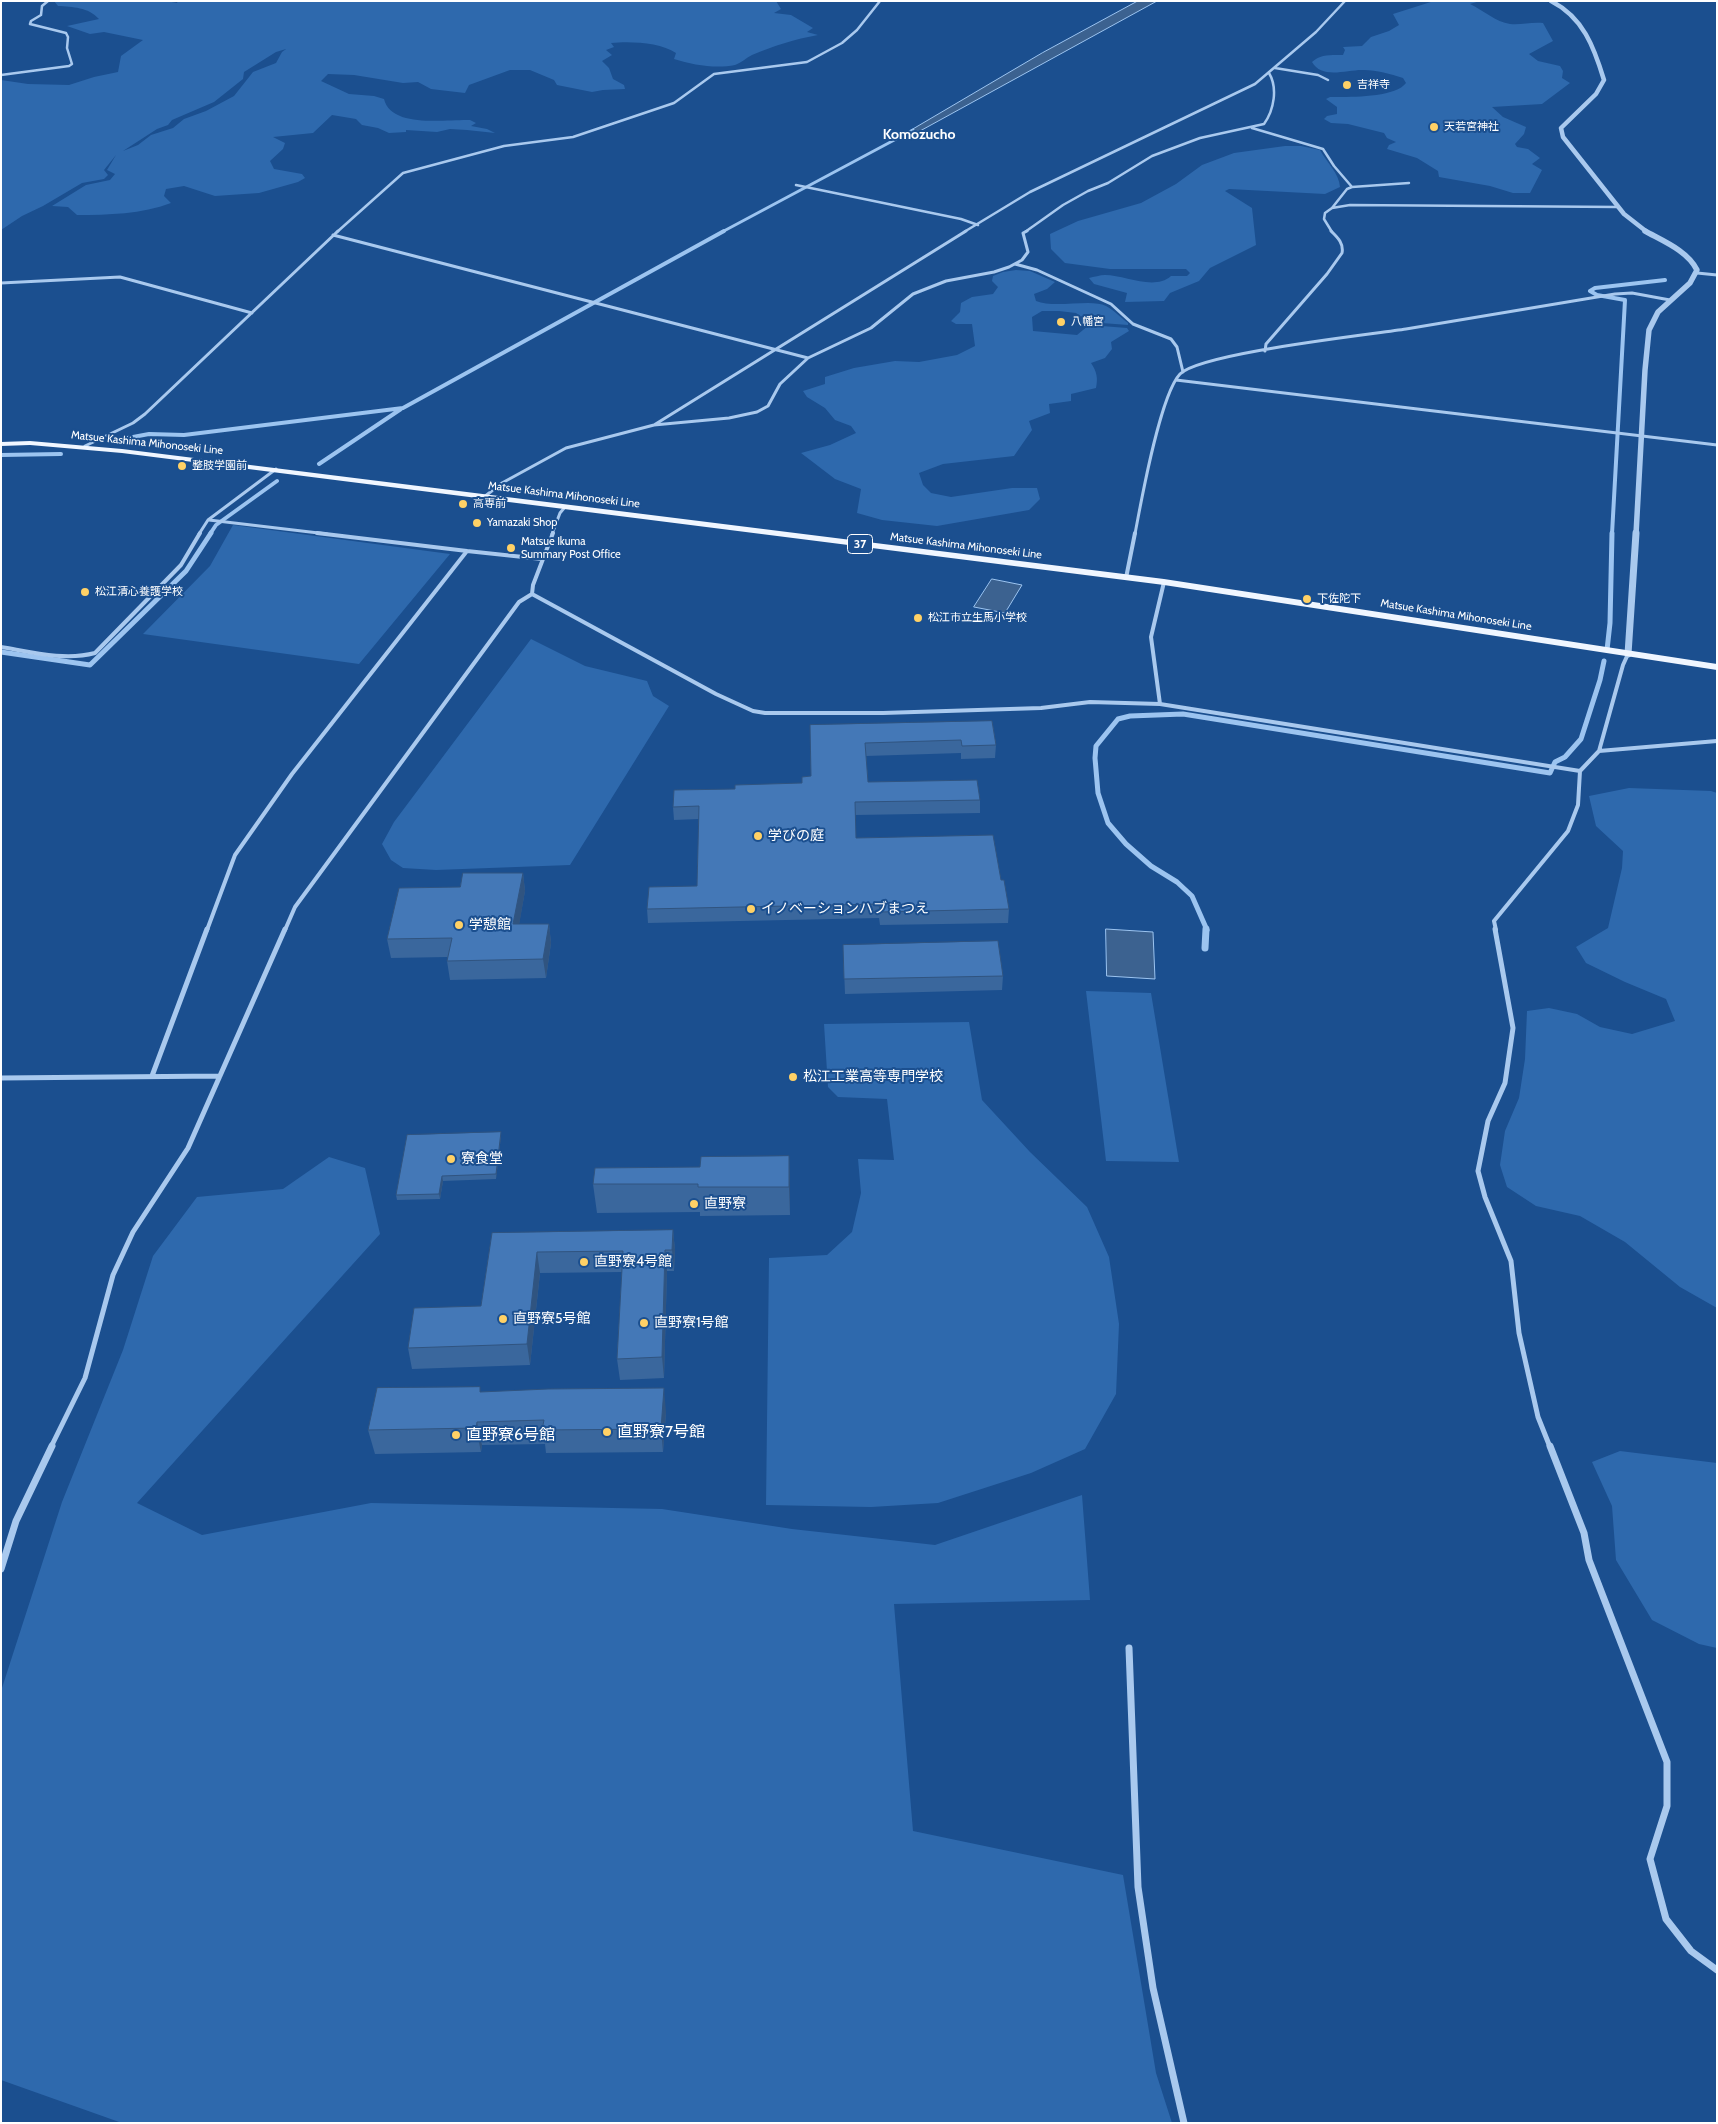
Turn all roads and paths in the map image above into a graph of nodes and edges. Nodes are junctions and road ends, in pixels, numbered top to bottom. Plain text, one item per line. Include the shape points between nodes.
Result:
1 (48, 1) edge
2 (880, 1) edge
3 (1345, 1) edge
4 (1551, 1) edge
5 (1275, 68) junction
6 (1269, 73) junction
7 (1, 76) edge
8 (1328, 80) dead end
9 (1252, 128) junction
10 (1409, 183) dead end
11 (796, 185) dead end
12 (1352, 187) junction
13 (1618, 207) junction
14 (1332, 208) junction
15 (978, 225) junction
16 (333, 235) junction
17 (1014, 264) junction
18 (1697, 273) junction
19 (1717, 276) edge
20 (1, 283) edge
21 (1670, 300) junction
22 (252, 313) junction
23 (776, 349) junction
24 (1265, 351) junction
25 (808, 358) junction
26 (1183, 372) junction
27 (1176, 380) junction
28 (654, 425) junction
29 (1642, 436) junction
30 (1, 444) edge
31 (1717, 445) edge
32 (85, 446) junction
33 (276, 469) junction
34 (484, 496) junction
35 (565, 506) junction
36 (208, 520) junction
37 (467, 551) junction
38 (542, 559) junction
39 (1126, 578) junction
40 (1164, 582) junction
41 (532, 594) junction
42 (1, 647) edge
43 (1628, 654) junction
44 (1717, 667) edge
45 (1160, 704) junction
46 (1717, 741) edge
47 (1599, 751) junction
48 (1580, 771) junction
49 (152, 1076) junction
50 (220, 1076) junction
51 (1, 1078) edge
52 (1, 1568) edge
53 (1129, 1648) dead end
54 (1717, 1970) edge
55 (1184, 2123) edge

1 - 7 street via 42,6 41,15 30,24 66,33 72,64
2 - 16 street via 842,44 807,62 714,74 674,103 573,137 504,146 407,171
3 - 5 street
4 - 13 street via 1569,10 1576,18 1600,65 1604,80 1566,121 1561,128 1563,137
5 - 6 street
5 - 8 street via 1318,75
6 - 9 street via 1274,80 1274,98 1268,120
6 - 15 street via 1245,89 1030,192
9 - 12 street via 1323,148
9 - 17 street via 1200,138 1152,156 1116,179 1063,205 1023,233 1028,252
10 - 12 street
11 - 15 street
12 - 14 street
13 - 14 street via 1350,205
13 - 18 street via 1638,226 1682,252 1694,264
14 - 24 street via 1325,213 1324,219 1340,240 1342,253 1266,344
15 - 23 street
16 - 22 street
16 - 23 street
17 - 25 street via 923,289 871,328
17 - 26 street via 1037,270 1111,304 1133,324 1171,339 1177,347
18 - 19 street
18 - 21 street via 1693,281
20 - 22 street via 120,277
21 - 24 street via 1632,293 1615,294
21 - 29 street via 1650,324 1645,354
22 - 32 street via 146,414
23 - 25 street
23 - 28 street
24 - 26 street via 1200,365
25 - 28 street via 780,384 768,406 756,412 729,418
26 - 27 street
27 - 29 street
27 - 39 street via 1161,420
28 - 34 street via 566,448
29 - 31 street
29 - 43 street
30 - 32 main road, Matsue Kashima Mihonoseki Line / 37
32 - 33 main road, Matsue Kashima Mihonoseki Line / 37
33 - 34 main road, Matsue Kashima Mihonoseki Line / 37
33 - 36 street
34 - 35 main road, Matsue Kashima Mihonoseki Line / 37
35 - 38 street
35 - 39 main road, Matsue Kashima Mihonoseki Line / 37
36 - 37 street
36 - 42 street via 176,571 95,653 74,657
37 - 38 street
37 - 49 street via 292,774 235,855
38 - 41 street
39 - 40 main road, Matsue Kashima Mihonoseki Line / 37
40 - 43 main road, Matsue Kashima Mihonoseki Line / 37
40 - 45 street via 1151,637
41 - 45 street via 753,711 883,714 1041,708 1090,702
41 - 50 street via 519,602 295,907
43 - 44 main road, Matsue Kashima Mihonoseki Line / 37
43 - 47 street
45 - 48 street
46 - 47 street
47 - 48 street
48 - 54 street via 1578,805 1568,831 1494,922 1513,1028 1505,1084 1488,1121 1478,1171 1511,1261 1519,1333 1538,1417 1667,1762 1667,1806 1650,1859 1666,1919 1691,1951
49 - 50 street
49 - 51 street
50 - 52 street via 188,1148 133,1232 113,1275 85,1378 16,1521
53 - 55 street via 1138,1886 1153,1988

